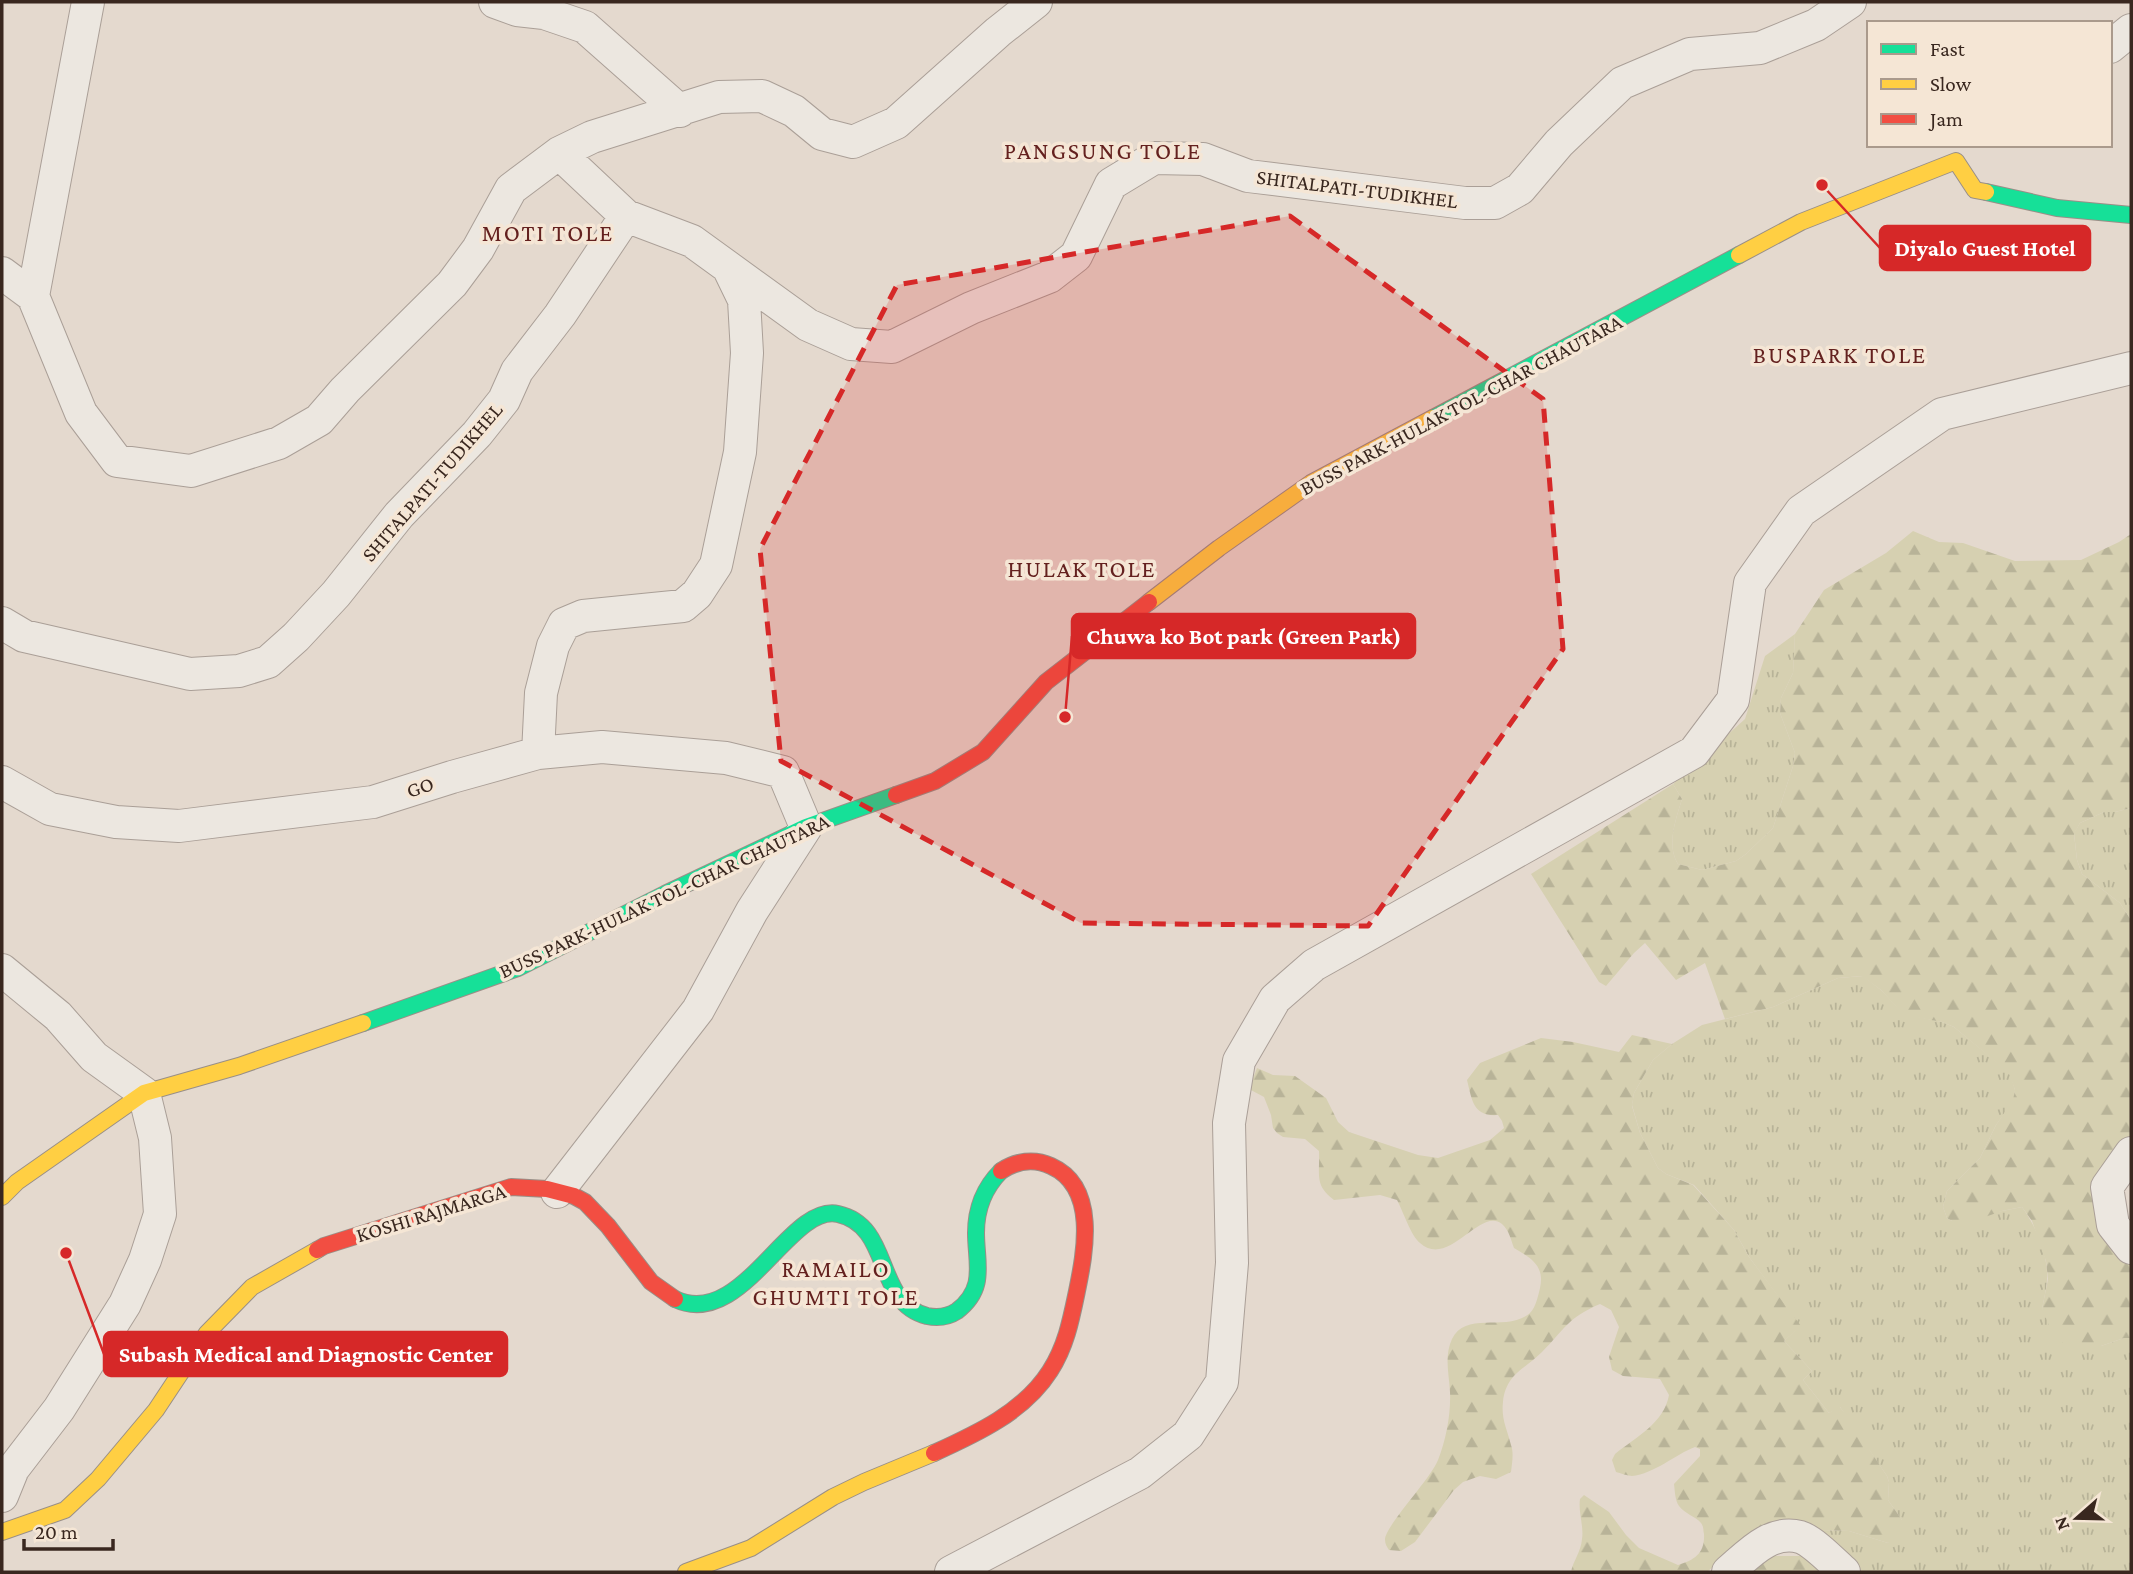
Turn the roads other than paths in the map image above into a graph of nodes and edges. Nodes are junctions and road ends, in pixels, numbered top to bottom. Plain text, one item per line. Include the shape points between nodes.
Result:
1 (88, 2) edge
2 (495, 2) edge
3 (1036, 2) edge
4 (1850, 2) edge
5 (2131, 30) edge
6 (2112, 45) edge
7 (680, 111) junction
8 (559, 153) junction
9 (1963, 153) edge
10 (2131, 215) edge
11 (626, 216) junction
12 (727, 266) junction
13 (2, 273) edge
14 (33, 296) junction
15 (2131, 368) edge
16 (2, 623) edge
17 (538, 753) junction
18 (2, 782) edge
19 (806, 827) junction
20 (2, 970) edge
21 (144, 1093) junction
22 (2131, 1153) edge
23 (557, 1192) junction
24 (2, 1197) edge
25 (2131, 1248) edge
26 (2, 1496) edge
27 (2, 1532) edge
28 (686, 1572) edge
29 (951, 1572) edge
30 (1728, 1572) edge
31 (1844, 1572) edge

1 - 14 street
2 - 7 street via 585,27
3 - 7 street via 896,123 853,142 822,134 794,111 761,96 719,97
4 - 12 street, SHITALPATI-TUDIKHEL via 1816,25 1760,48 1690,54 1622,83 1559,143 1520,189 1494,203 1248,176 1203,159 1154,158 1111,184 1076,256 1049,277 892,347 851,344 808,325
5 - 6 street
7 - 8 street via 592,136
8 - 11 street
8 - 14 street via 511,189 478,249 452,284 319,420 279,443 191,471 117,461 81,413
9 - 10 street, BUSS PARK-HULAK TOL-CHAR CHAUTARA via 1975,190 2057,208
9 - 19 street, BUSS PARK-HULAK TOL-CHAR CHAUTARA via 1801,222 1311,483 1046,682 983,751 935,781
11 - 12 street, SHITALPATI-TUDIKHEL via 692,241
11 - 16 street, SHITALPATI-TUDIKHEL via 477,434 399,515 336,594 268,662 239,671 190,674 24,636
12 - 17 street via 744,300 747,353 740,452 716,565 697,594 682,606 583,616 564,624 541,693
13 - 14 street
15 - 29 street via 1942,414 1801,511 1750,583 1733,700 1695,752 1314,965 1276,999 1239,1061 1229,1123 1232,1264 1222,1382 1188,1435 1140,1474
17 - 18 street, GO via 373,803 178,826 116,822 50,809
17 - 19 street, GO via 602,747 726,758 783,772
19 - 21 street, BUSS PARK-HULAK TOL-CHAR CHAUTARA via 518,968 239,1066
19 - 23 street via 752,911 698,1010
20 - 21 street via 58,1016 94,1058
21 - 24 street, BUSS PARK-HULAK TOL-CHAR CHAUTARA
21 - 26 street via 155,1138 160,1214 145,1260 125,1304 59,1409 13,1469
22 - 25 street via 2107,1187 2113,1225
23 - 27 street, KOSHI RAJMARGA via 511,1186 324,1246 252,1287 207,1333 156,1409 97,1479 65,1510
23 - 28 street, KOSHI RAJMARGA via 582,1199 607,1223 657,1290 679,1302 698,1306 720,1300 796,1231 835,1213 858,1220 879,1247 892,1290 903,1304 921,1316 943,1317 958,1310 972,1293 979,1272 978,1203 1001,1169 1040,1162 1063,1172 1079,1193 1086,1227 1082,1271 1066,1340 1048,1377 1017,1407 970,1436 833,1496 757,1545
30 - 31 street via 1766,1540 1785,1536 1802,1538

